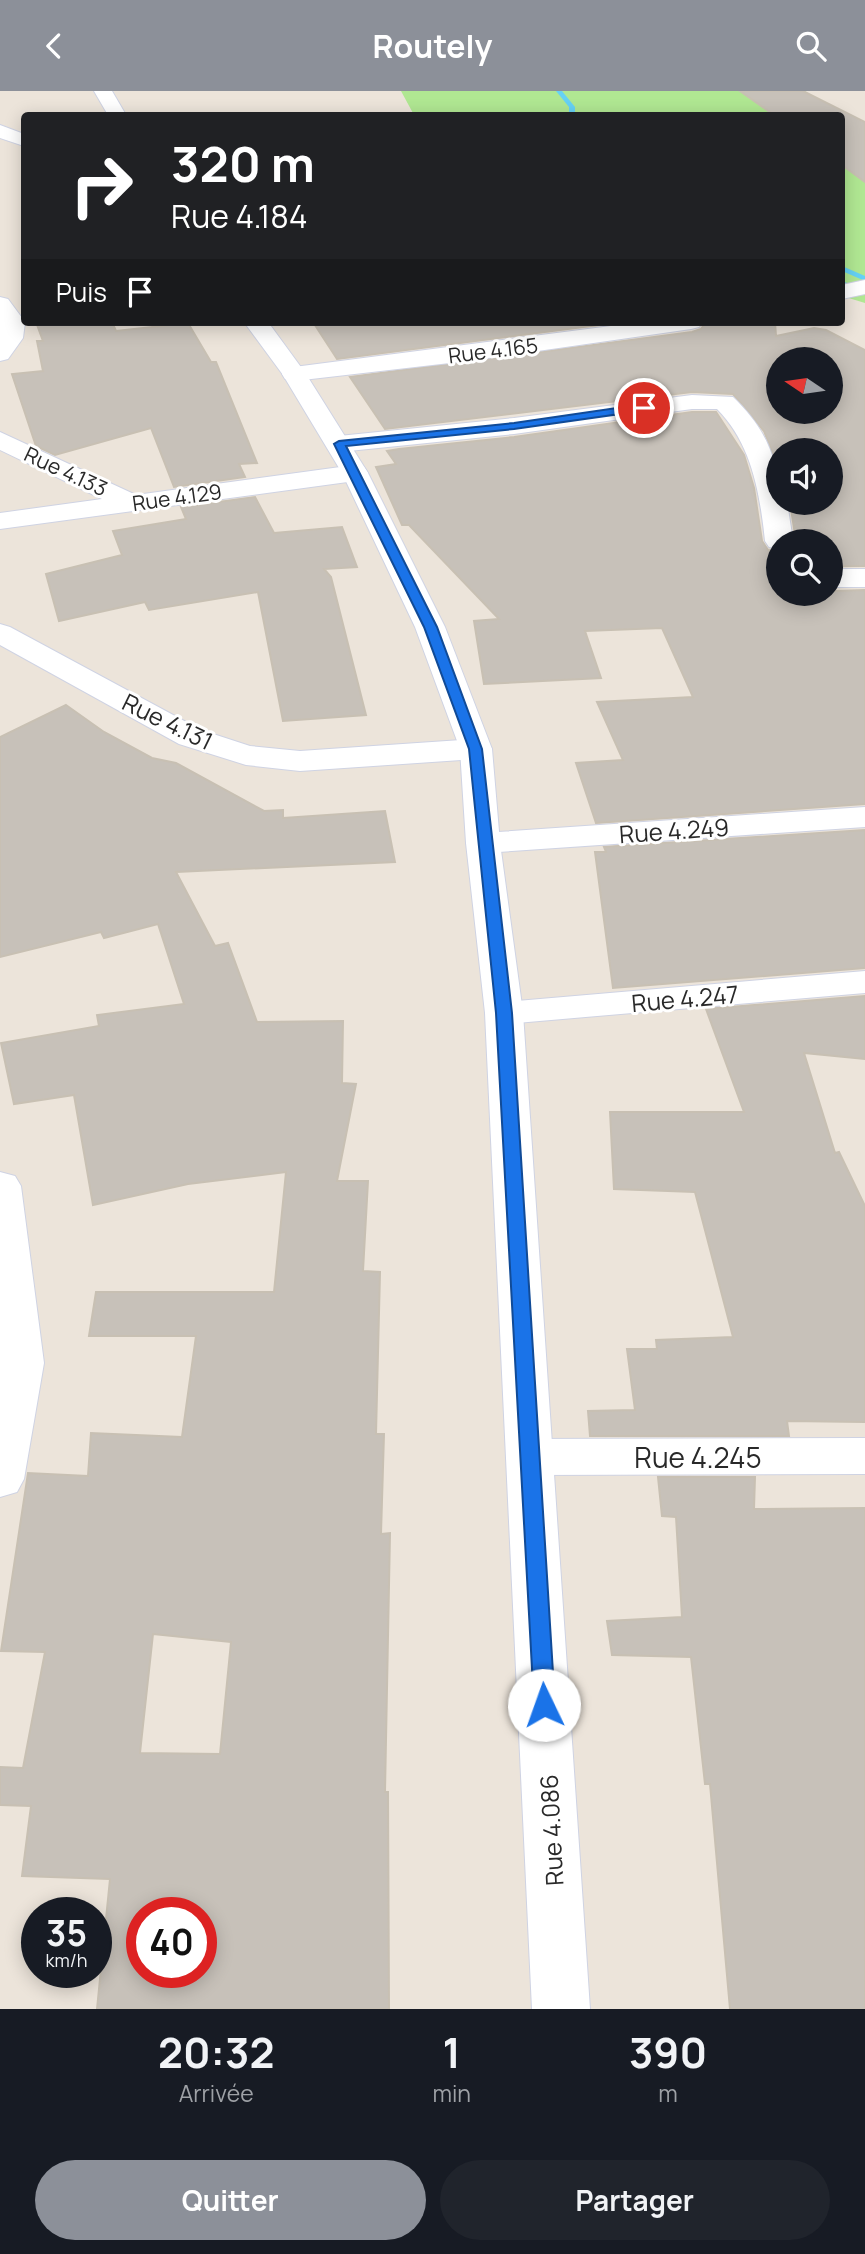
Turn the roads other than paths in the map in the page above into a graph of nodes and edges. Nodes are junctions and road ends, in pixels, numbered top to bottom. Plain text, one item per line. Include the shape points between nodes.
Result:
1 (103, 91) edge
2 (115, 112) edge
3 (0, 131) edge
4 (21, 139) edge
5 (865, 288) edge
6 (845, 291) edge
7 (0, 304) edge
8 (259, 326) edge
9 (663, 326) edge
10 (0, 354) edge
11 (294, 374) junction
12 (0, 440) edge
13 (347, 458) junction
14 (132, 503) junction
15 (0, 521) edge
16 (778, 529) edge
17 (843, 578) edge
18 (865, 578) edge
19 (0, 633) edge
20 (475, 749) junction
21 (865, 817) edge
22 (483, 843) junction
23 (865, 982) edge
24 (504, 1013) junction
25 (0, 1186) edge
26 (865, 1456) edge
27 (531, 1457) junction
28 (0, 1479) edge
29 (561, 2009) edge

1 - 2 street
3 - 4 street
5 - 6 street
7 - 10 street via 13,322 11,338
8 - 11 street, Rue 4.086
9 - 11 street, Rue 4.165
11 - 13 street, Rue 4.086
12 - 14 street, Rue 4.133
13 - 14 street, Rue 4.129
13 - 16 street, Rue 4.129 via 514,426 692,402 724,402 744,426 766,469
13 - 20 street, Rue 4.086 via 430,627
14 - 15 street, Rue 4.129
17 - 18 street
19 - 20 street, Rue 4.131 via 190,737 246,755 300,761
20 - 22 street, Rue 4.086
21 - 22 street, Rue 4.249
22 - 24 street, Rue 4.086
23 - 24 street, Rue 4.247
24 - 27 street, Rue 4.086
25 - 28 street via 21,1363
26 - 27 street, Rue 4.245
27 - 29 street, Rue 4.086

